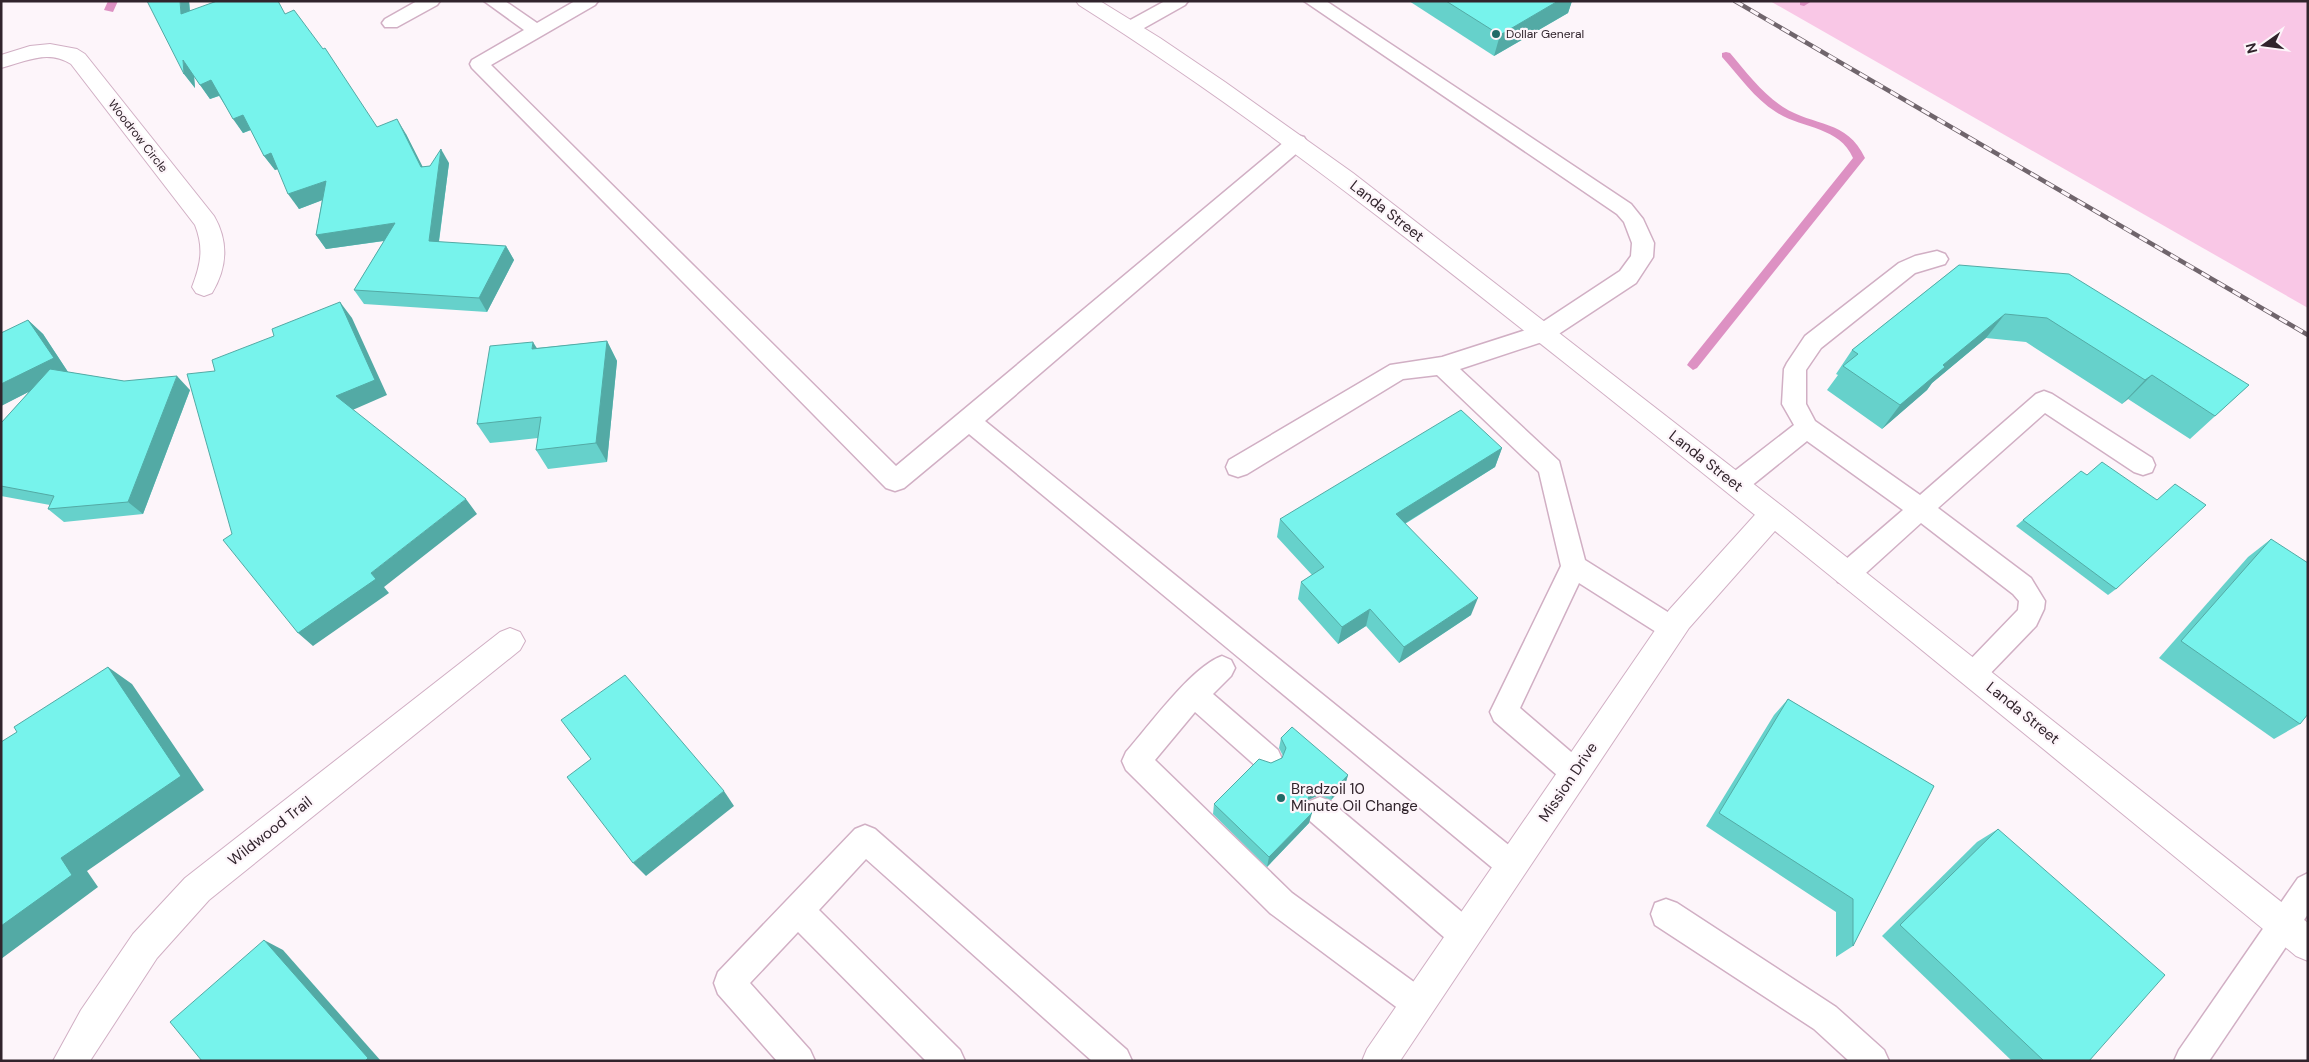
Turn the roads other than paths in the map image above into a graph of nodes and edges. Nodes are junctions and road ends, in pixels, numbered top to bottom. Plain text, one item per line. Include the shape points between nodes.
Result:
1 (431, 1) edge
2 (493, 1) edge
3 (589, 1) edge
4 (1086, 1) edge
5 (1179, 1) edge
6 (1313, 1) edge
7 (391, 23) dead end
8 (1130, 28) junction
9 (537, 31) junction
10 (1, 62) edge
11 (1297, 142) junction
12 (1937, 259) dead end
13 (204, 287) dead end
14 (1543, 333) junction
15 (1442, 366) junction
16 (969, 421) junction
17 (1807, 428) junction
18 (2143, 465) dead end
19 (1238, 467) dead end
20 (1736, 484) junction
21 (1921, 509) junction
22 (1772, 514) junction
23 (1574, 566) junction
24 (1847, 574) junction
25 (1673, 629) junction
26 (510, 641) dead end
27 (1222, 668) dead end
28 (1974, 673) junction
29 (1194, 694) junction
30 (1268, 759) dead end
31 (1574, 772) junction
32 (1320, 811) dead end
33 (1511, 865) junction
34 (2308, 888) edge
35 (798, 911) junction
36 (1666, 914) dead end
37 (2283, 924) junction
38 (1464, 934) junction
39 (2308, 944) edge
40 (1418, 1004) junction
41 (70, 1061) edge
42 (799, 1061) edge
43 (949, 1061) edge
44 (1116, 1061) edge
45 (1380, 1061) edge
46 (1873, 1061) edge
47 (2190, 1061) edge

1 - 7 lane
2 - 9 lane
3 - 9 lane
4 - 8 street, Landa Street
5 - 8 lane
6 - 14 lane via 1624,209 1633,219 1643,243 1638,265 1628,277
8 - 11 street, Landa Street
9 - 16 lane via 479,64 895,481
10 - 13 street, Woodrow Circle via 46,50 72,54 78,59 206,222 215,241 214,262
11 - 14 street, Landa Street
11 - 16 lane
12 - 17 lane via 1907,268 1813,342 1795,369 1794,404
14 - 15 lane
14 - 20 street, Landa Street
15 - 19 lane via 1398,371
15 - 23 lane via 1550,468
16 - 33 lane
17 - 20 lane
17 - 21 lane
18 - 21 lane via 2044,400
20 - 22 street, Landa Street
21 - 24 lane
21 - 28 lane via 2032,597 2033,609 2028,618
22 - 24 street, Landa Street
22 - 25 street, Mission Drive
23 - 25 lane
23 - 31 lane via 1504,712
24 - 28 street, Landa Street
25 - 31 street, Mission Drive
26 - 41 street, Wildwood Trail via 197,889 145,946
27 - 29 lane
28 - 37 street, Landa Street
29 - 30 lane
29 - 40 lane via 1136,761 1281,903
31 - 33 street, Mission Drive
32 - 38 lane
33 - 38 street, Mission Drive
34 - 37 lane
35 - 42 lane via 729,983
35 - 43 lane
35 - 44 lane via 865,839
36 - 46 lane via 1825,1018
37 - 39 street, Landa Street
37 - 47 lane
38 - 40 street, Mission Drive
40 - 45 street, Mission Drive

